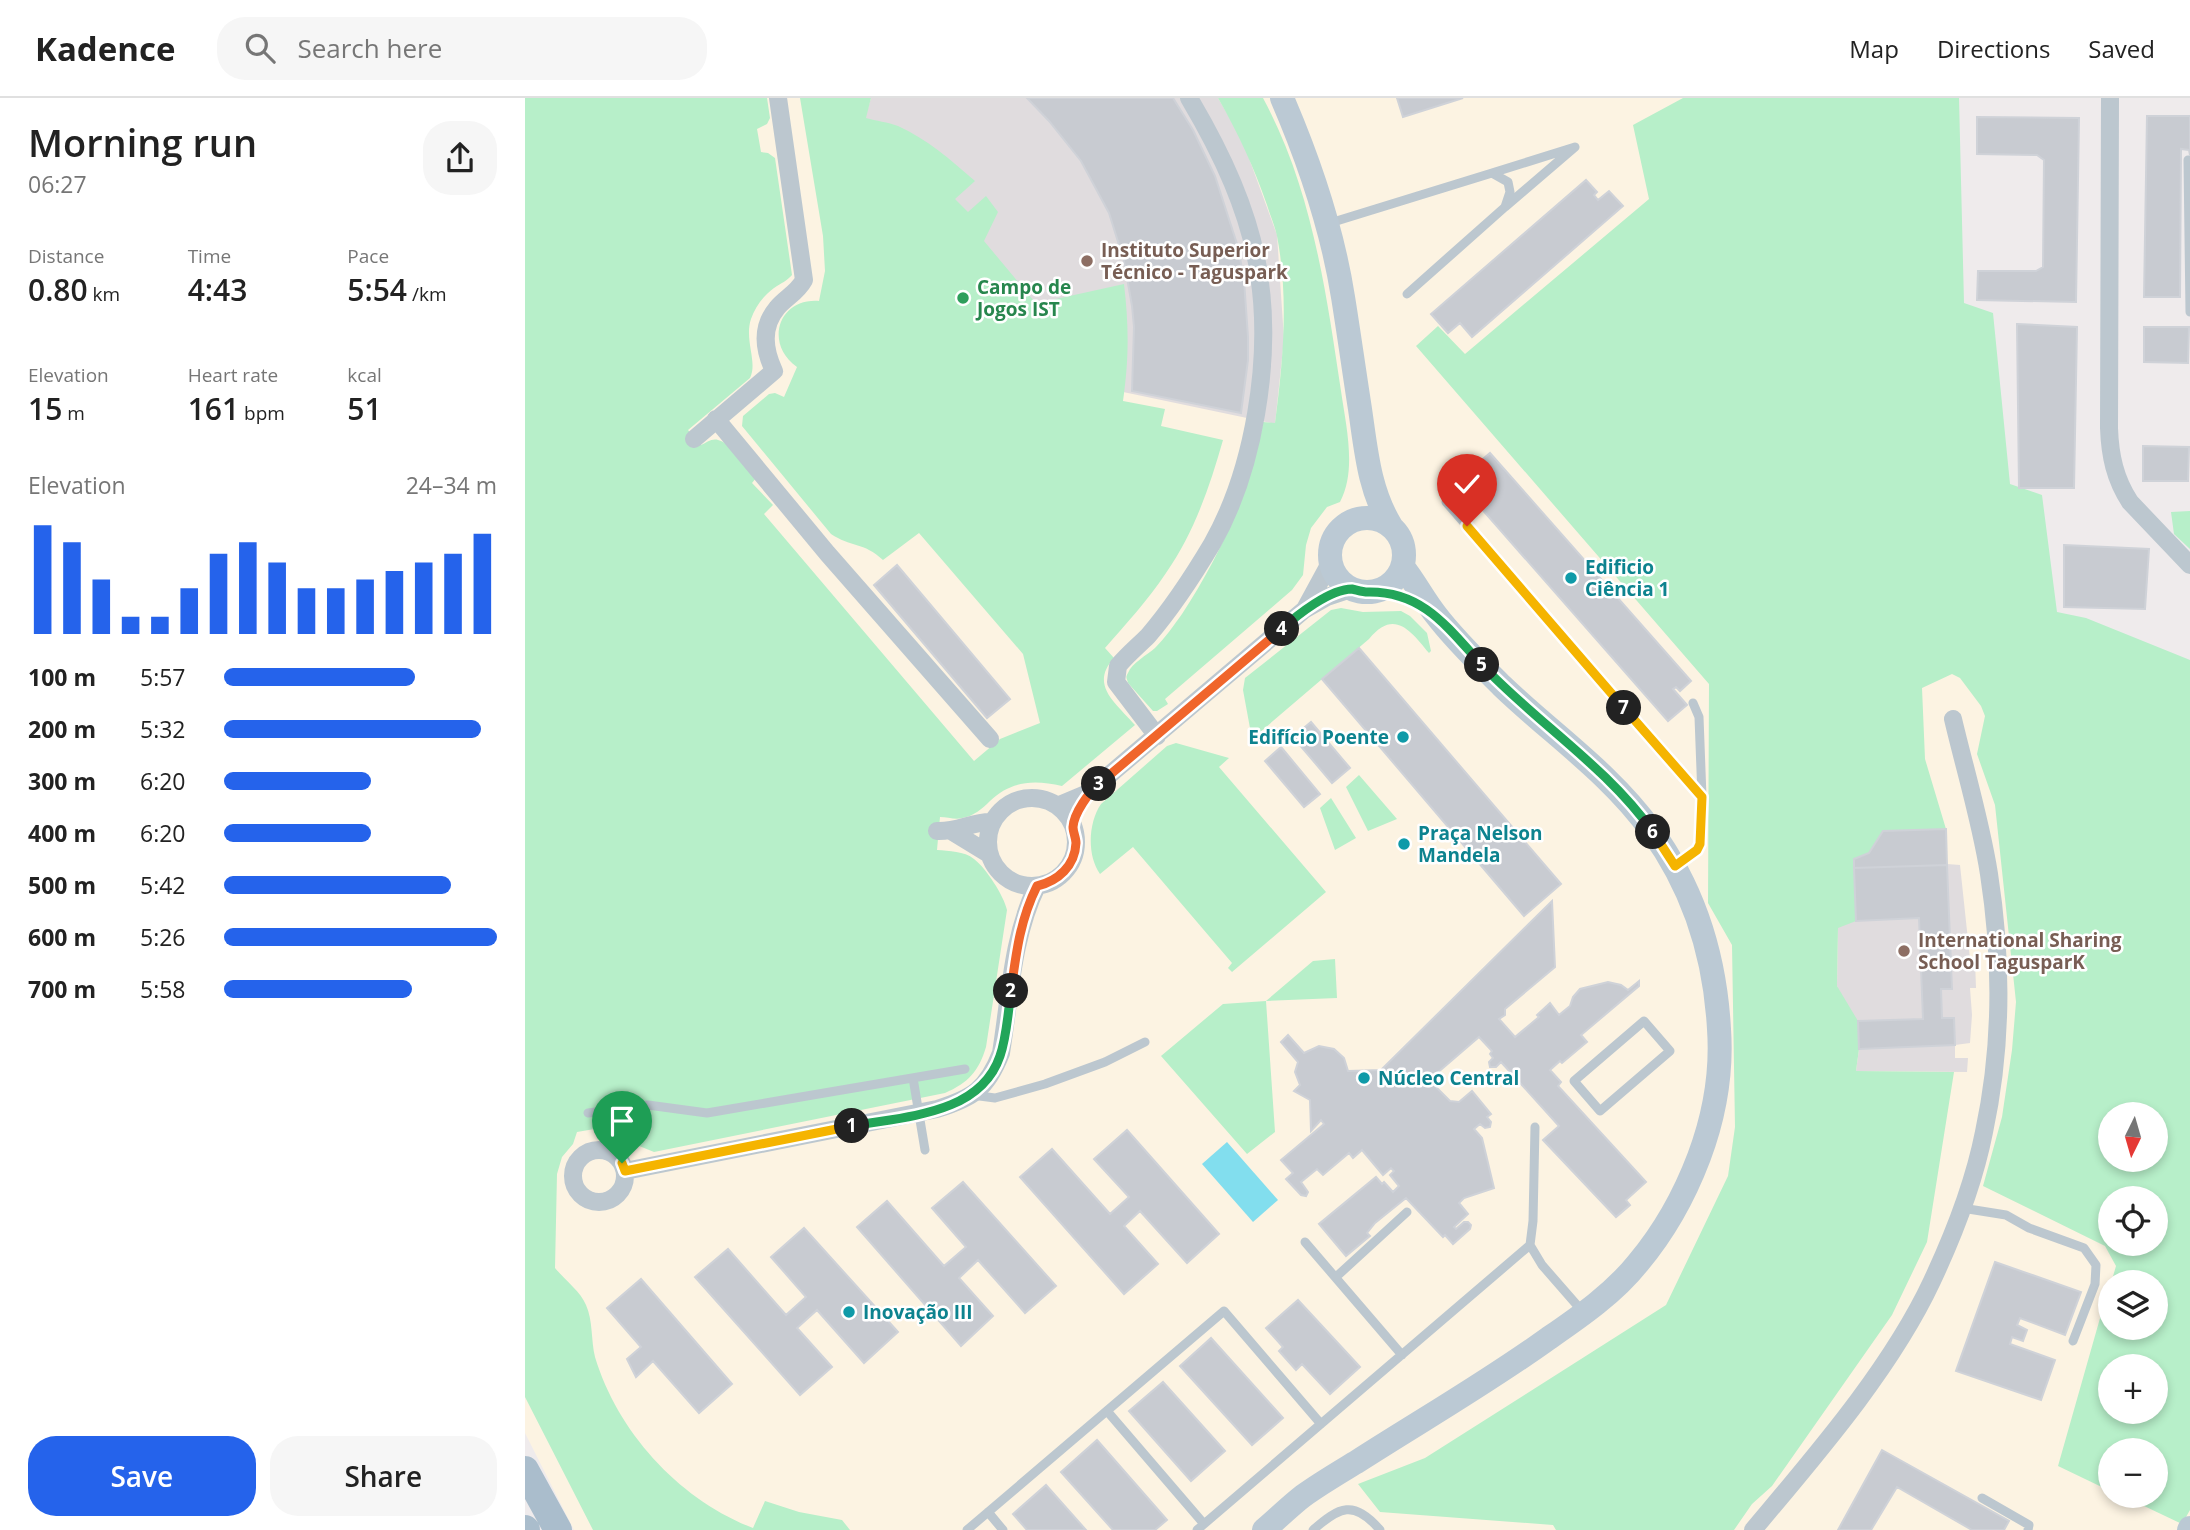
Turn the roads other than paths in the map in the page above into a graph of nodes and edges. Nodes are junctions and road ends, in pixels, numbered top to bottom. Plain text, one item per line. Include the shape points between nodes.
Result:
1 (778, 98) edge
2 (1189, 98) edge
3 (1282, 98) edge
4 (2110, 98) edge
5 (2190, 160) edge
6 (1492, 173) junction
7 (1506, 207) junction
8 (1328, 224) junction
9 (1407, 295) dead end
10 (2190, 312) edge
11 (716, 419) junction
12 (694, 439) dead end
13 (1366, 457) junction
14 (1446, 502) dead end
15 (1347, 524) junction
16 (1391, 526) junction
17 (1330, 563) junction
18 (2190, 565) edge
19 (1403, 567) junction
20 (1351, 589) junction
21 (1380, 591) junction
22 (1304, 610) junction
23 (1436, 615) junction
24 (1693, 703) dead end
25 (1953, 719) dead end
26 (1157, 736) junction
27 (990, 739) dead end
28 (1088, 793) junction
29 (1702, 797) junction
30 (1057, 806) junction
31 (992, 822) junction
32 (1073, 826) junction
33 (989, 853) junction
34 (1675, 866) junction
35 (1011, 881) junction
36 (1037, 886) junction
37 (1018, 938) junction
38 (1145, 1042) dead end
39 (965, 1069) dead end
40 (913, 1078) junction
41 (1577, 1090) joint
42 (972, 1095) junction
43 (588, 1113) dead end
44 (919, 1113) junction
45 (1535, 1127) dead end
46 (925, 1150) dead end
47 (625, 1171) dead end
48 (1962, 1208) junction
49 (1407, 1212) dead end
50 (1305, 1242) dead end
51 (1530, 1245) junction
52 (1336, 1278) junction
53 (1584, 1313) junction
54 (2073, 1341) dead end
55 (1402, 1355) junction
56 (1107, 1411) junction
57 (1321, 1424) junction
58 (525, 1470) edge
59 (1982, 1498) dead end
60 (988, 1512) junction
61 (1201, 1527) edge
62 (558, 1530) edge
63 (967, 1530) edge
64 (1003, 1530) edge
65 (1265, 1530) edge
66 (1313, 1530) edge
67 (1380, 1530) edge
68 (1753, 1530) edge
69 (2028, 1530) edge

1 - 11 street via 804,281 770,320 766,355 774,371
2 - 26 street via 1230,176 1245,218 1259,274 1261,365 1251,437 1227,514 1166,614 1115,675
3 - 8 main road via 1306,153
4 - 18 street via 2111,457 2130,502
5 - 10 lane
6 - 7 lane via 1508,182
6 - 7 lane via 1576,147
6 - 8 lane
7 - 9 lane
8 - 13 main road via 1343,294
11 - 12 street
11 - 27 street
13 - 15 main road via 1357,507
13 - 16 main road via 1374,493
14 - 29 lane
15 - 16 main road via 1370,518
15 - 17 main road via 1332,541
16 - 19 main road via 1403,545
17 - 20 main road via 1334,574
17 - 22 street
19 - 21 main road
19 - 23 main road
20 - 21 main road
20 - 22 street
21 - 23 main road via 1405,597
22 - 26 street
23 - 34 main road via 1502,686 1621,794
24 - 29 lane via 1700,724
25 - 48 street via 1989,873 1999,994 1984,1132
26 - 28 street
28 - 30 street
28 - 32 street
29 - 34 lane via 1700,844
30 - 31 street via 1040,799 1021,799 1004,807
30 - 32 street
31 - 33 street
31 - 33 street via 945,832
32 - 36 street via 1075,853 1068,867 1057,878
33 - 35 street
34 - 53 main road via 1704,932 1714,972 1721,1049 1716,1092 1706,1138 1674,1210 1638,1264
35 - 36 street
35 - 37 street via 1019,902
36 - 37 street
37 - 42 street via 1002,1053 984,1086
38 - 42 lane via 1035,1087 995,1098
39 - 40 lane
40 - 43 lane via 707,1114 648,1105
40 - 44 lane
41 - 41 lane via 1600,1111 1670,1051 1644,1021 1574,1081
42 - 44 street
44 - 46 lane
44 - 47 street
45 - 51 lane
48 - 54 lane via 2005,1215 2084,1248 2096,1265 2095,1284
48 - 68 street via 1931,1283 1899,1339
49 - 52 lane
50 - 52 lane
51 - 53 lane
51 - 55 lane
52 - 55 lane
53 - 65 main road via 1513,1364 1302,1496
55 - 57 lane
56 - 57 lane via 1224,1311
56 - 60 lane
56 - 61 lane
57 - 61 lane
58 - 62 main road
59 - 69 lane via 2029,1525
60 - 63 lane
60 - 64 lane
66 - 67 lane via 1341,1510 1361,1513

